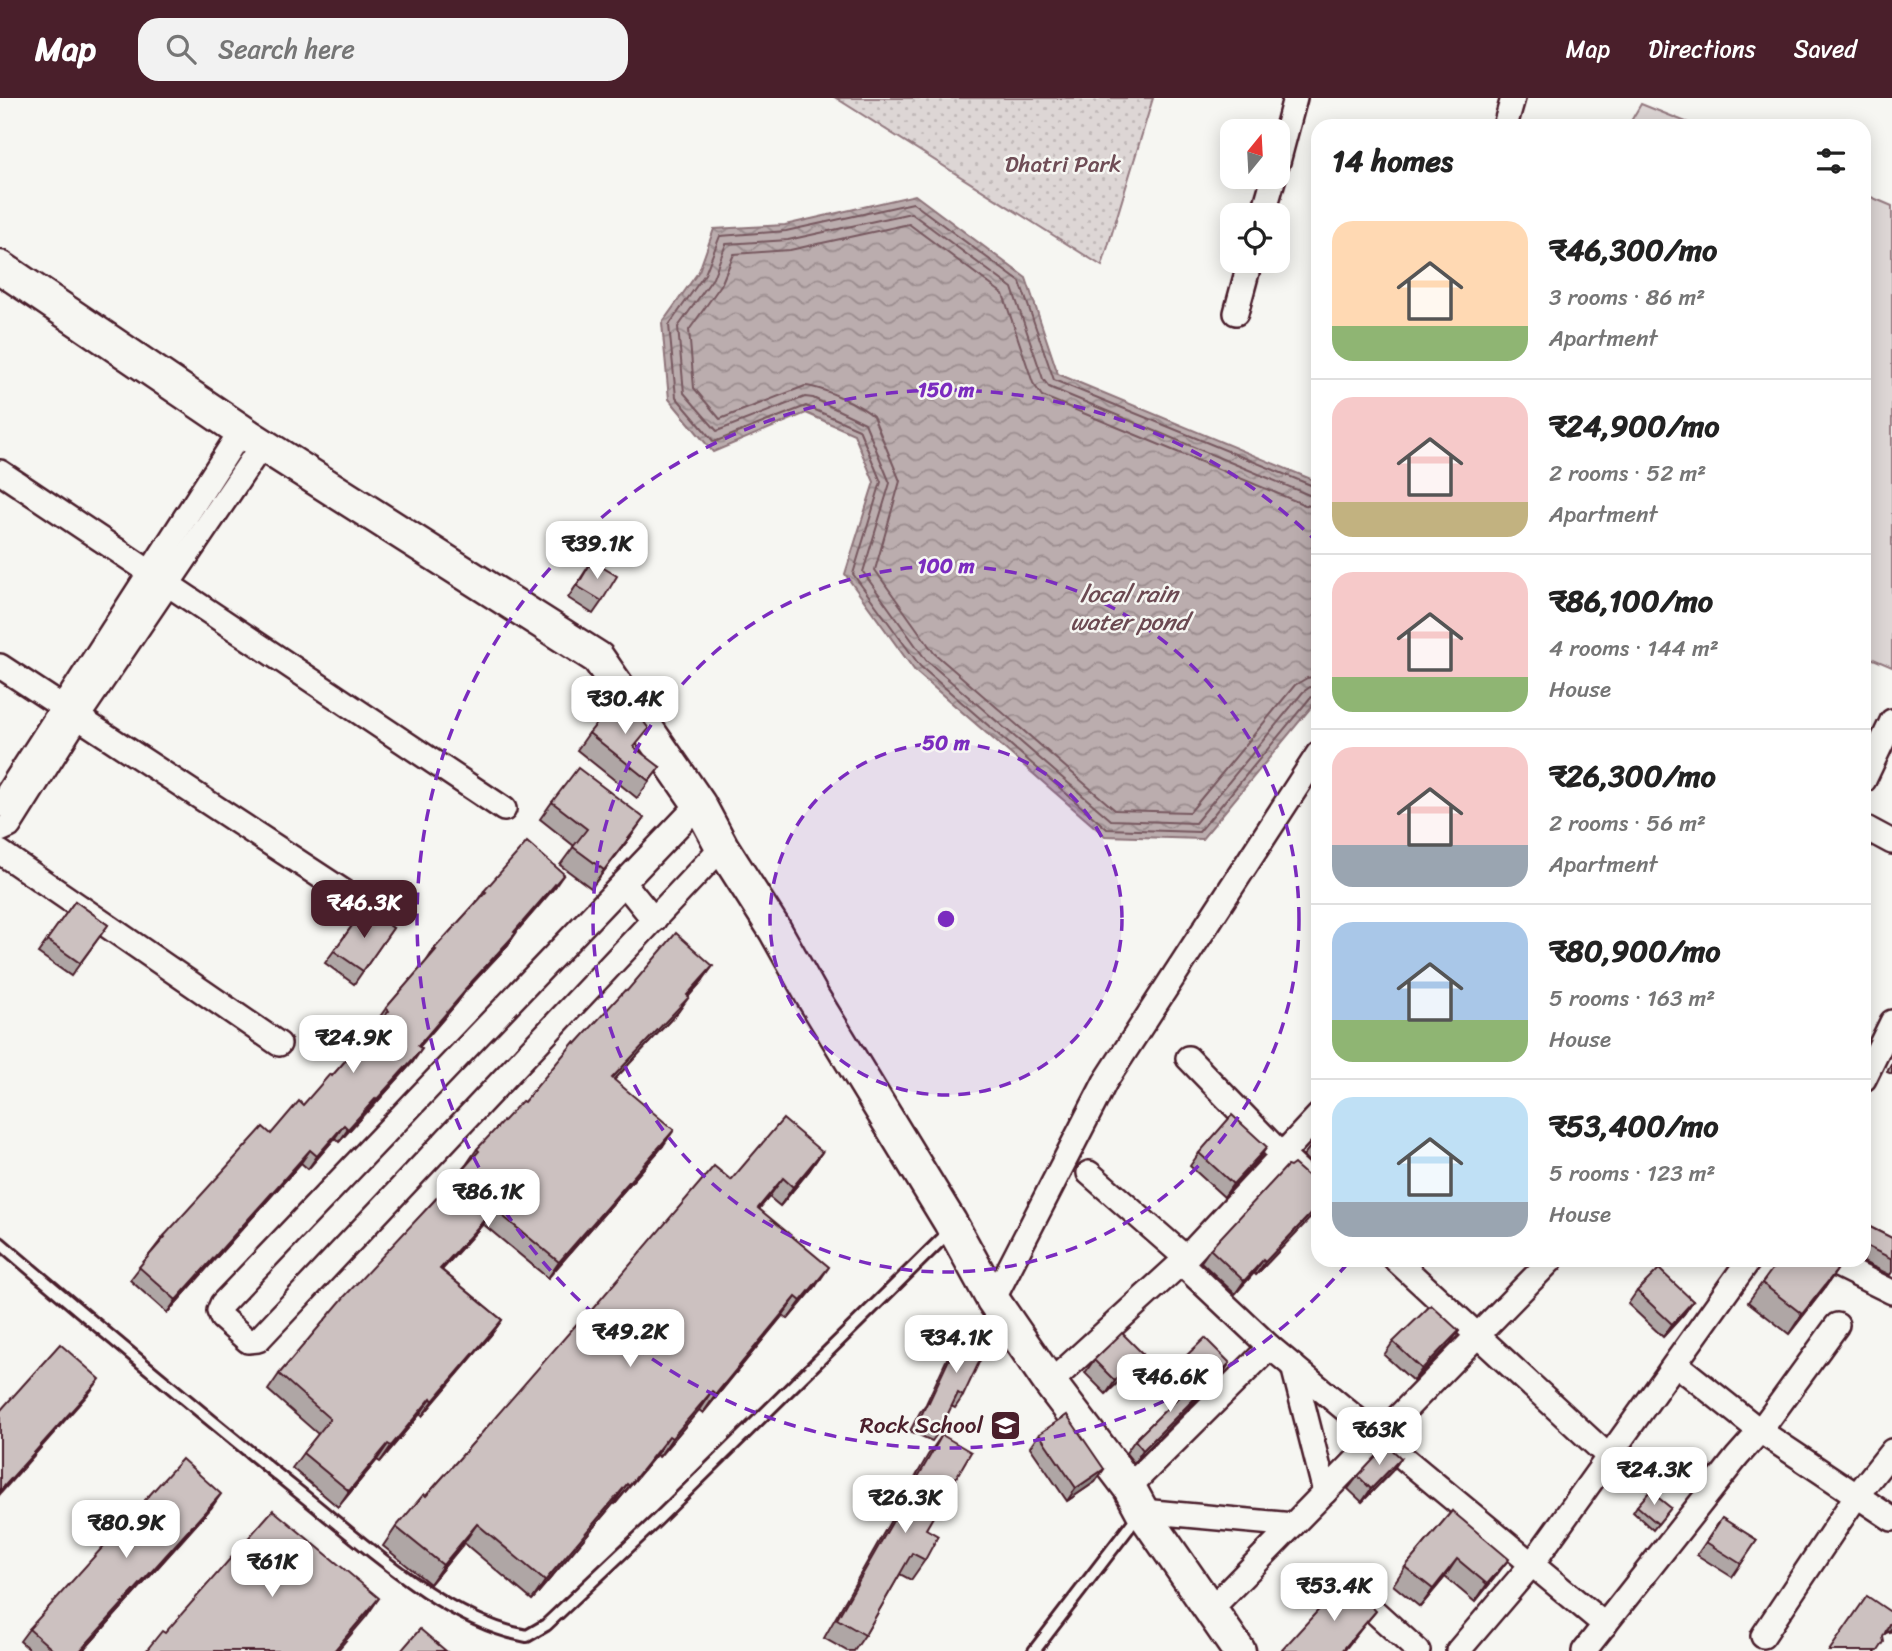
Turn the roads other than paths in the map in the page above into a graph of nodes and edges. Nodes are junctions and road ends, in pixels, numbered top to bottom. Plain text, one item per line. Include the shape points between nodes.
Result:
1 (1295, 98) edge
2 (1513, 98) edge
3 (1289, 119) edge
4 (1507, 119) edge
5 (0, 267) edge
6 (1247, 273) edge
7 (1236, 313) dead end
8 (252, 438) junction
9 (0, 472) edge
10 (160, 578) junction
11 (0, 666) edge
12 (70, 713) junction
13 (1892, 721) edge
14 (1311, 765) edge
15 (1871, 765) edge
16 (699, 804) junction
17 (0, 805) edge
18 (504, 809) dead end
19 (0, 830) edge
20 (1871, 831) edge
21 (1892, 842) edge
22 (722, 847) junction
23 (0, 852) edge
24 (624, 883) junction
25 (378, 914) edge
26 (654, 920) junction
27 (1890, 1029) edge
28 (279, 1044) dead end
29 (1188, 1058) dead end
30 (1871, 1066) edge
31 (1311, 1123) edge
32 (1281, 1154) junction
33 (1089, 1173) dead end
34 (1311, 1182) edge
35 (953, 1228) junction
36 (0, 1243) edge
37 (1183, 1260) junction
38 (1404, 1267) edge
39 (1544, 1267) edge
40 (1744, 1267) edge
41 (1842, 1267) edge
42 (1892, 1291) edge
43 (993, 1300) junction
44 (1837, 1325) dead end
45 (1479, 1336) junction
46 (1270, 1347) junction
47 (1676, 1364) junction
48 (1293, 1366) junction
49 (1050, 1383) junction
50 (1760, 1431) junction
51 (1378, 1438) junction
52 (1892, 1451) edge
53 (1609, 1457) junction
54 (1325, 1492) junction
55 (1857, 1495) junction
56 (1135, 1499) junction
57 (1892, 1520) edge
58 (1293, 1525) junction
59 (1532, 1564) junction
60 (1348, 1588) edge
61 (1210, 1610) junction
62 (1605, 1625) junction
63 (1763, 1636) dead end
64 (1892, 1644) edge
65 (1034, 1651) edge
66 (1240, 1651) edge
67 (1418, 1651) edge
68 (1458, 1651) edge
69 (1584, 1651) edge
70 (1888, 1651) edge

1 - 3 street
2 - 4 street
5 - 8 street
6 - 7 street
8 - 10 street
8 - 16 street via 598,658
9 - 10 street
10 - 12 street
10 - 18 street
11 - 12 street
12 - 17 street
12 - 19 street via 9,826
12 - 25 street
13 - 15 street
14 - 43 street via 1105,1082
16 - 22 street
16 - 24 street
20 - 21 street
22 - 26 street
22 - 35 street
23 - 28 street
24 - 26 street
24 - 26 street via 222,1304 222,1318 248,1341 258,1340
27 - 30 street
29 - 32 street
31 - 32 street
32 - 34 street
32 - 37 street
33 - 37 street
35 - 36 lane via 657,1520 546,1625 527,1636 468,1615 411,1581 166,1385
35 - 43 street
37 - 46 street
37 - 49 street
38 - 45 street
39 - 45 street
40 - 47 street
41 - 42 street
43 - 49 street
44 - 50 street
45 - 51 street
45 - 53 street
46 - 48 street
46 - 56 street
47 - 50 street
47 - 53 street
48 - 51 street
48 - 54 street
49 - 56 street
50 - 55 street
50 - 62 street
51 - 54 street
51 - 59 street
52 - 55 street
53 - 59 street
54 - 58 street
55 - 57 street
55 - 63 street
56 - 58 street
56 - 61 street
56 - 65 lane
58 - 61 street
59 - 62 street
59 - 68 street
60 - 67 street
61 - 66 street
62 - 69 street
64 - 70 street

